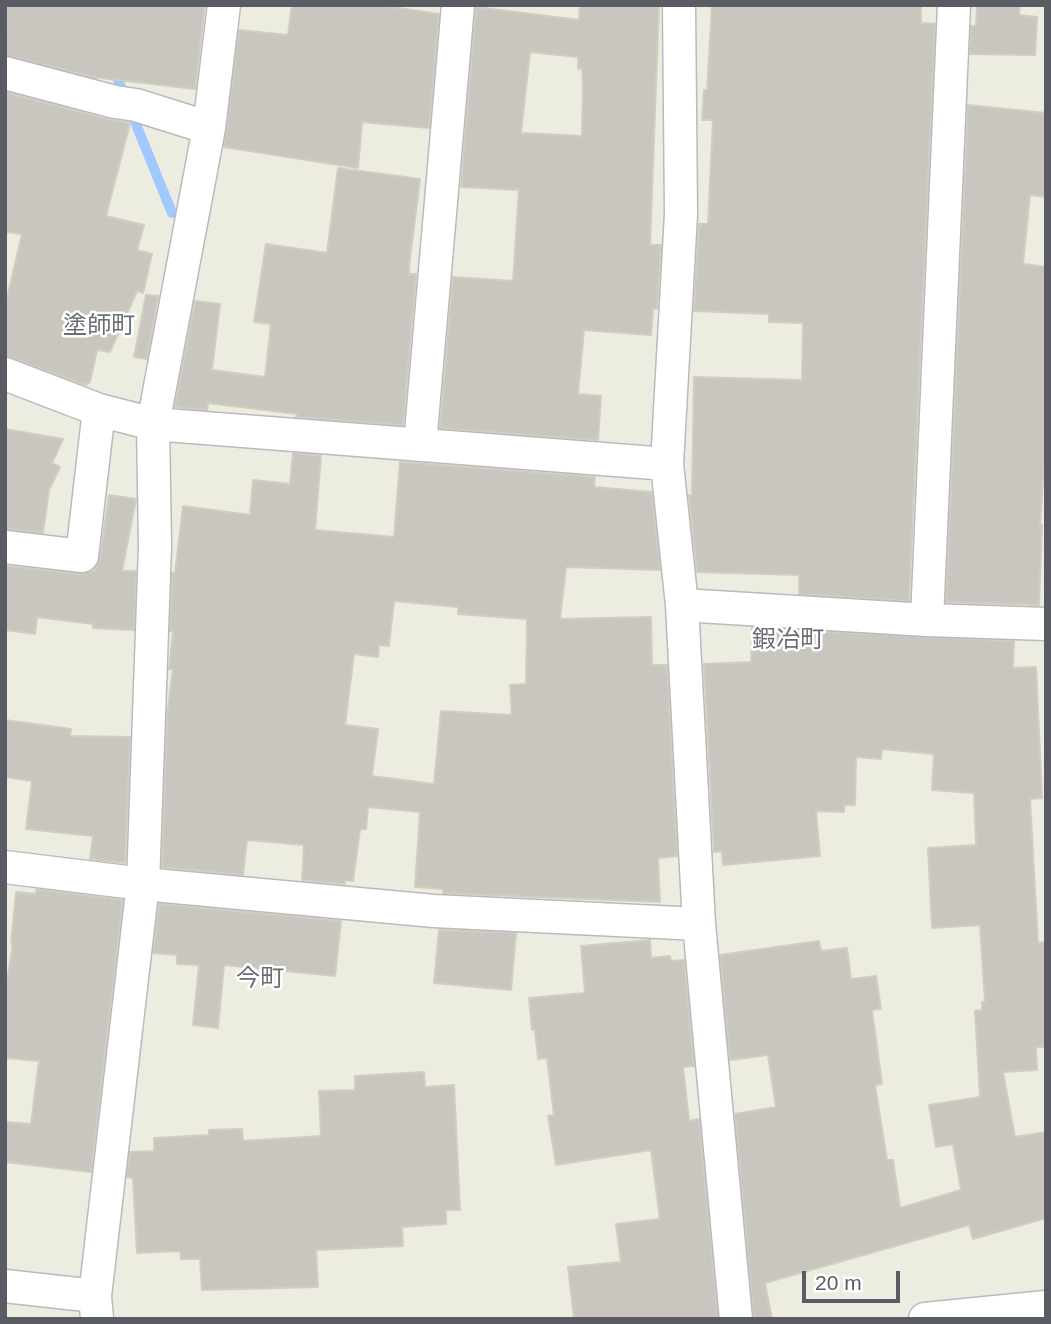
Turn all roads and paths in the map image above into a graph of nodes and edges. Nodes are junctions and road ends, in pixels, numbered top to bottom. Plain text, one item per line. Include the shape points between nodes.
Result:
1 (224, 5) edge
2 (458, 5) edge
3 (679, 5) edge
4 (954, 5) edge
5 (5, 73) edge
6 (209, 128) junction
7 (5, 374) edge
8 (99, 410) junction
9 (153, 424) junction
10 (420, 444) junction
11 (667, 464) junction
12 (5, 547) edge
13 (682, 605) junction
14 (927, 620) junction
15 (1046, 624) edge
16 (5, 867) edge
17 (143, 884) junction
18 (699, 924) junction
19 (5, 1286) edge
20 (96, 1307) edge
21 (1046, 1307) edge
22 (736, 1319) edge
23 (925, 1319) edge

1 - 6 street
2 - 10 street
3 - 11 street via 681,214
4 - 14 street
5 - 6 street
6 - 9 street
7 - 8 street
8 - 9 street
8 - 12 street via 82,556
9 - 10 street
9 - 17 street via 155,546
10 - 11 street
11 - 13 street
13 - 14 street
13 - 18 street
14 - 15 street
16 - 17 street
17 - 18 street via 433,911
17 - 20 street
18 - 22 street
19 - 20 street
21 - 23 street

